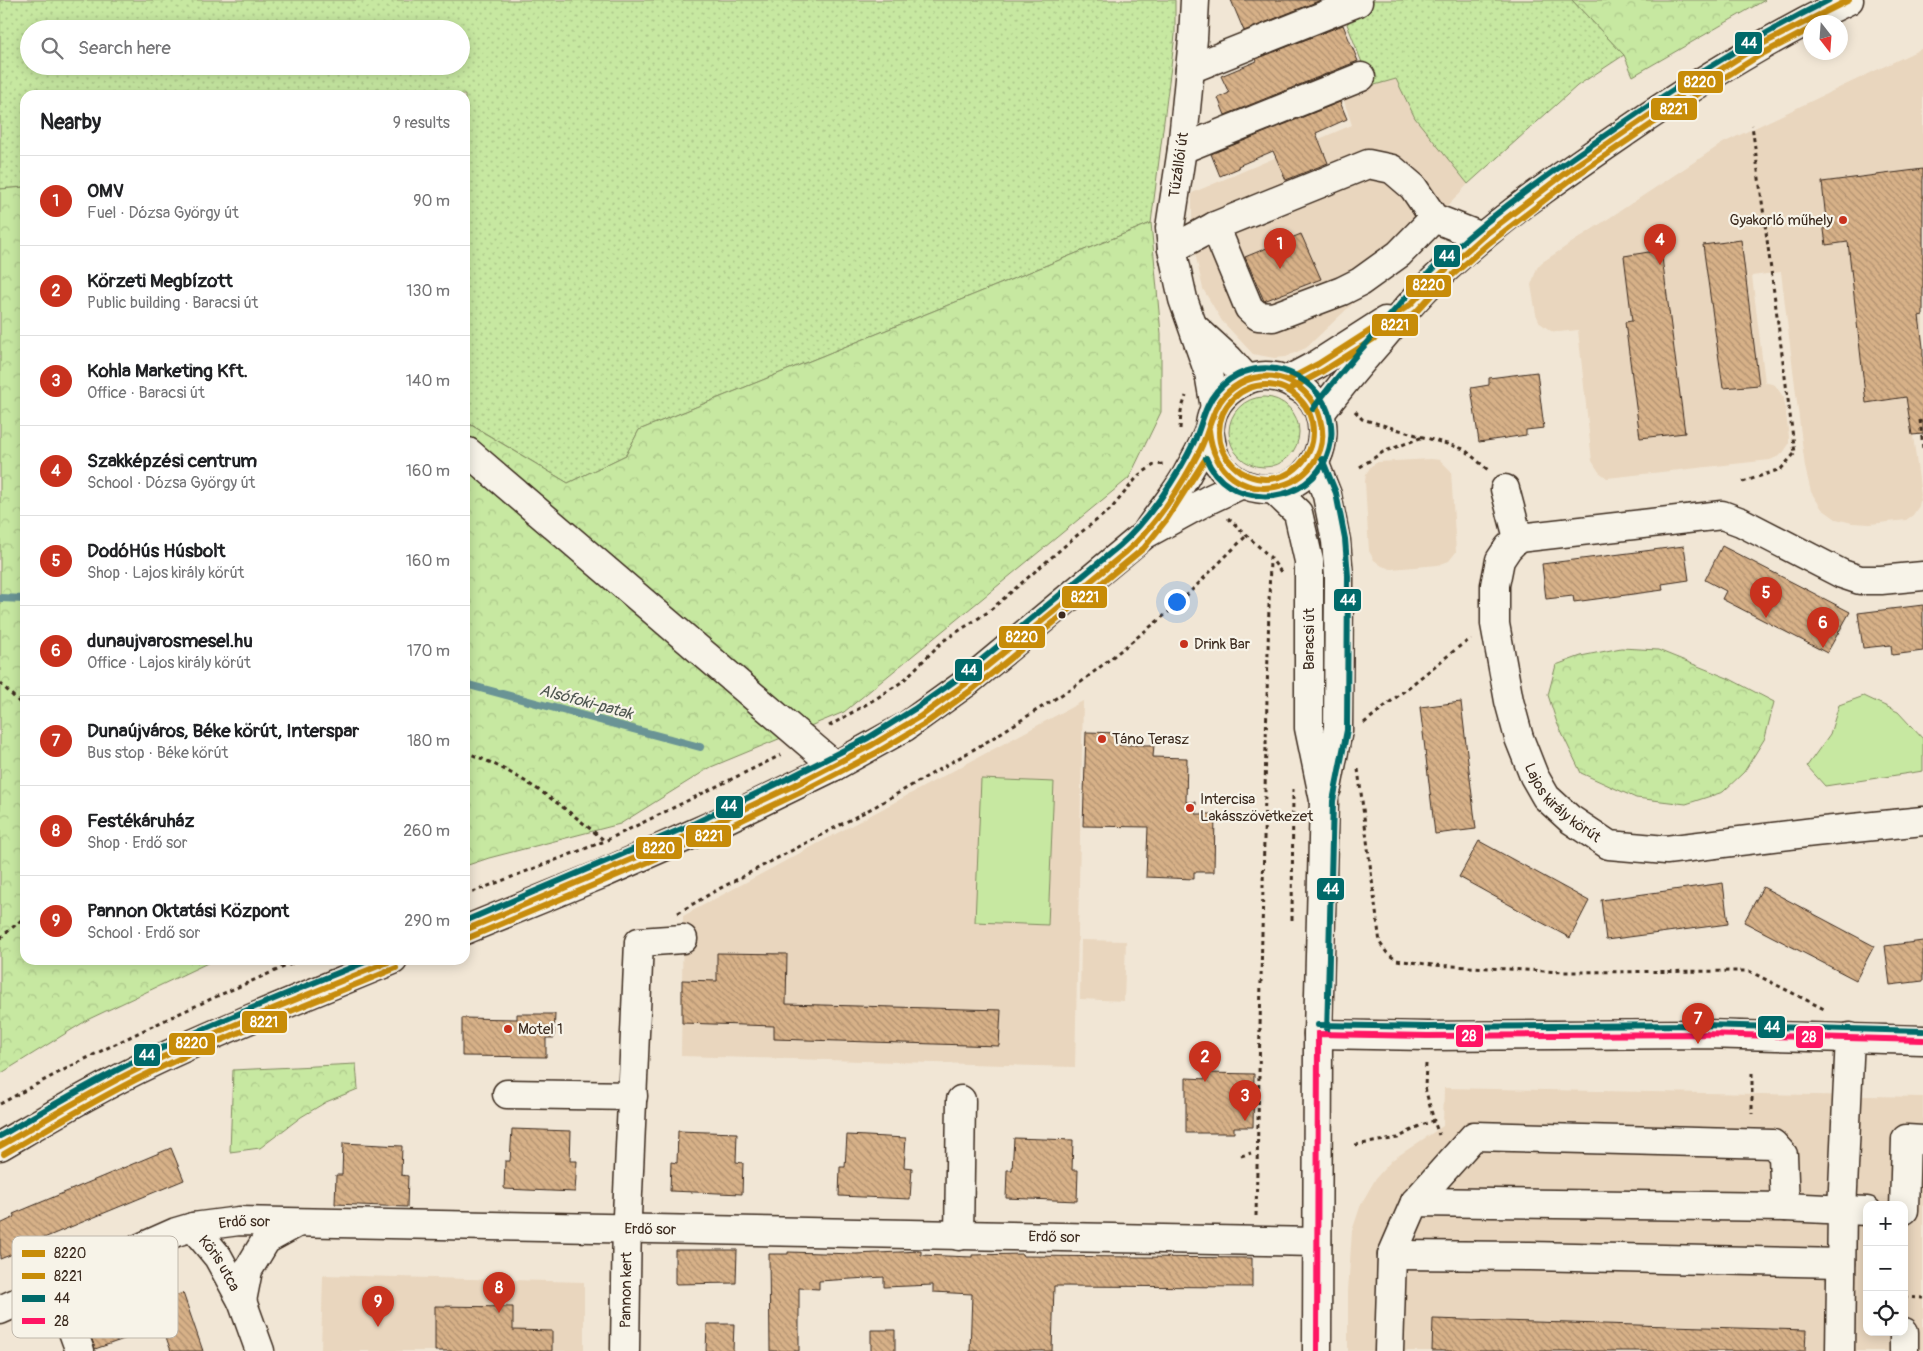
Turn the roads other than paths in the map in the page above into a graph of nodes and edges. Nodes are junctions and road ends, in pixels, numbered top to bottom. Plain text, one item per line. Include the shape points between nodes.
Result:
1 (1195, 0) edge
2 (1848, 0) edge
3 (1358, 2) dead end
4 (1190, 69) junction
5 (1361, 77) dead end
6 (1182, 149) junction
7 (1434, 218) junction
8 (1215, 226) junction
9 (1482, 237) junction
10 (1172, 249) junction
11 (1410, 306) junction
12 (1194, 327) junction
13 (1247, 379) junction
14 (1288, 380) junction
15 (1320, 414) junction
16 (1212, 419) junction
17 (470, 454) edge
18 (1314, 462) junction
19 (1242, 484) junction
20 (1273, 489) junction
21 (1505, 489) road end
22 (1144, 536) junction
23 (1518, 538) junction
24 (1923, 576) edge
25 (835, 766) junction
26 (1324, 800) junction
27 (1923, 821) edge
28 (470, 928) edge
29 (677, 928) road end
30 (381, 965) edge
31 (1318, 1034) junction
32 (1850, 1037) junction
33 (1923, 1040) edge
34 (507, 1094) dead end
35 (633, 1096) junction
36 (961, 1100) dead end
37 (1923, 1140) edge
38 (0, 1146) edge
39 (1904, 1201) edge
40 (1415, 1202) junction
41 (1785, 1207) junction
42 (1855, 1211) edge
43 (297, 1223) junction
44 (193, 1227) junction
45 (627, 1229) junction
46 (167, 1236) edge
47 (959, 1236) junction
48 (1316, 1242) junction
49 (1392, 1255) junction
50 (1841, 1262) junction
51 (242, 1301) junction
52 (12, 1305) edge
53 (0, 1310) edge
54 (1904, 1336) edge
55 (75, 1338) edge
56 (80, 1351) edge
57 (260, 1351) edge
58 (625, 1351) edge
59 (1317, 1351) edge
60 (1389, 1351) edge
61 (1840, 1351) edge
62 (1904, 1351) edge

1 - 4 street, Tűzállói út
2 - 9 street via 1756,47 1660,108 1572,168
3 - 4 street
4 - 6 street, Tűzállói út
5 - 6 street
6 - 10 street, Tűzállói út via 1170,228
7 - 8 street via 1413,187 1392,169 1368,164
7 - 8 street via 1400,254 1360,282 1273,317 1258,316 1249,308
7 - 9 street
8 - 10 street
9 - 11 street
10 - 12 street, Tűzállói út via 1183,299
11 - 14 street
11 - 15 street
12 - 13 street, Tűzállói út
12 - 16 street, Tűzállói út via 1209,373
13 - 14 street via 1275,376
13 - 16 street via 1228,390
14 - 15 street via 1308,394
15 - 18 street via 1323,439
16 - 19 street via 1211,447 1228,475
16 - 22 street via 1186,476
17 - 25 street
18 - 20 street via 1304,475
18 - 26 street, Baracsi út via 1327,495 1339,576 1338,730
19 - 20 street
19 - 22 street
20 - 26 street, Baracsi út via 1298,513 1309,561 1309,728
21 - 23 street
22 - 25 street via 966,684 905,727
23 - 24 street via 1722,515 1860,580
23 - 27 street, Lajos király körút via 1500,560 1495,584 1495,624 1509,700 1534,776 1546,797 1570,819 1609,844 1666,850
25 - 28 street via 720,822
26 - 31 street, Baracsi út
29 - 35 street, Pannon kert via 640,942
30 - 38 street via 152,1062
31 - 32 street
31 - 48 street, Baracsi út
32 - 33 street
32 - 42 street
34 - 35 street
35 - 45 street, Pannon kert
36 - 47 street
37 - 39 street via 1906,1139
40 - 41 street
40 - 41 street via 1474,1136 1773,1144 1784,1156
40 - 49 street
41 - 42 street
42 - 50 street
43 - 44 street, Erdő sor via 240,1222
43 - 45 street, Erdő sor
43 - 51 street, Kőris utca via 266,1240 248,1270
44 - 46 street, Erdő sor
44 - 51 street, Kőris utca via 218,1257
45 - 47 street, Erdő sor
45 - 58 street, Pannon kert
47 - 48 street, Erdő sor
48 - 59 street, Baracsi út
49 - 50 street
49 - 60 street
50 - 61 street
51 - 57 street, Kőris utca
52 - 53 street, Erdő sor
54 - 62 street
55 - 56 street

